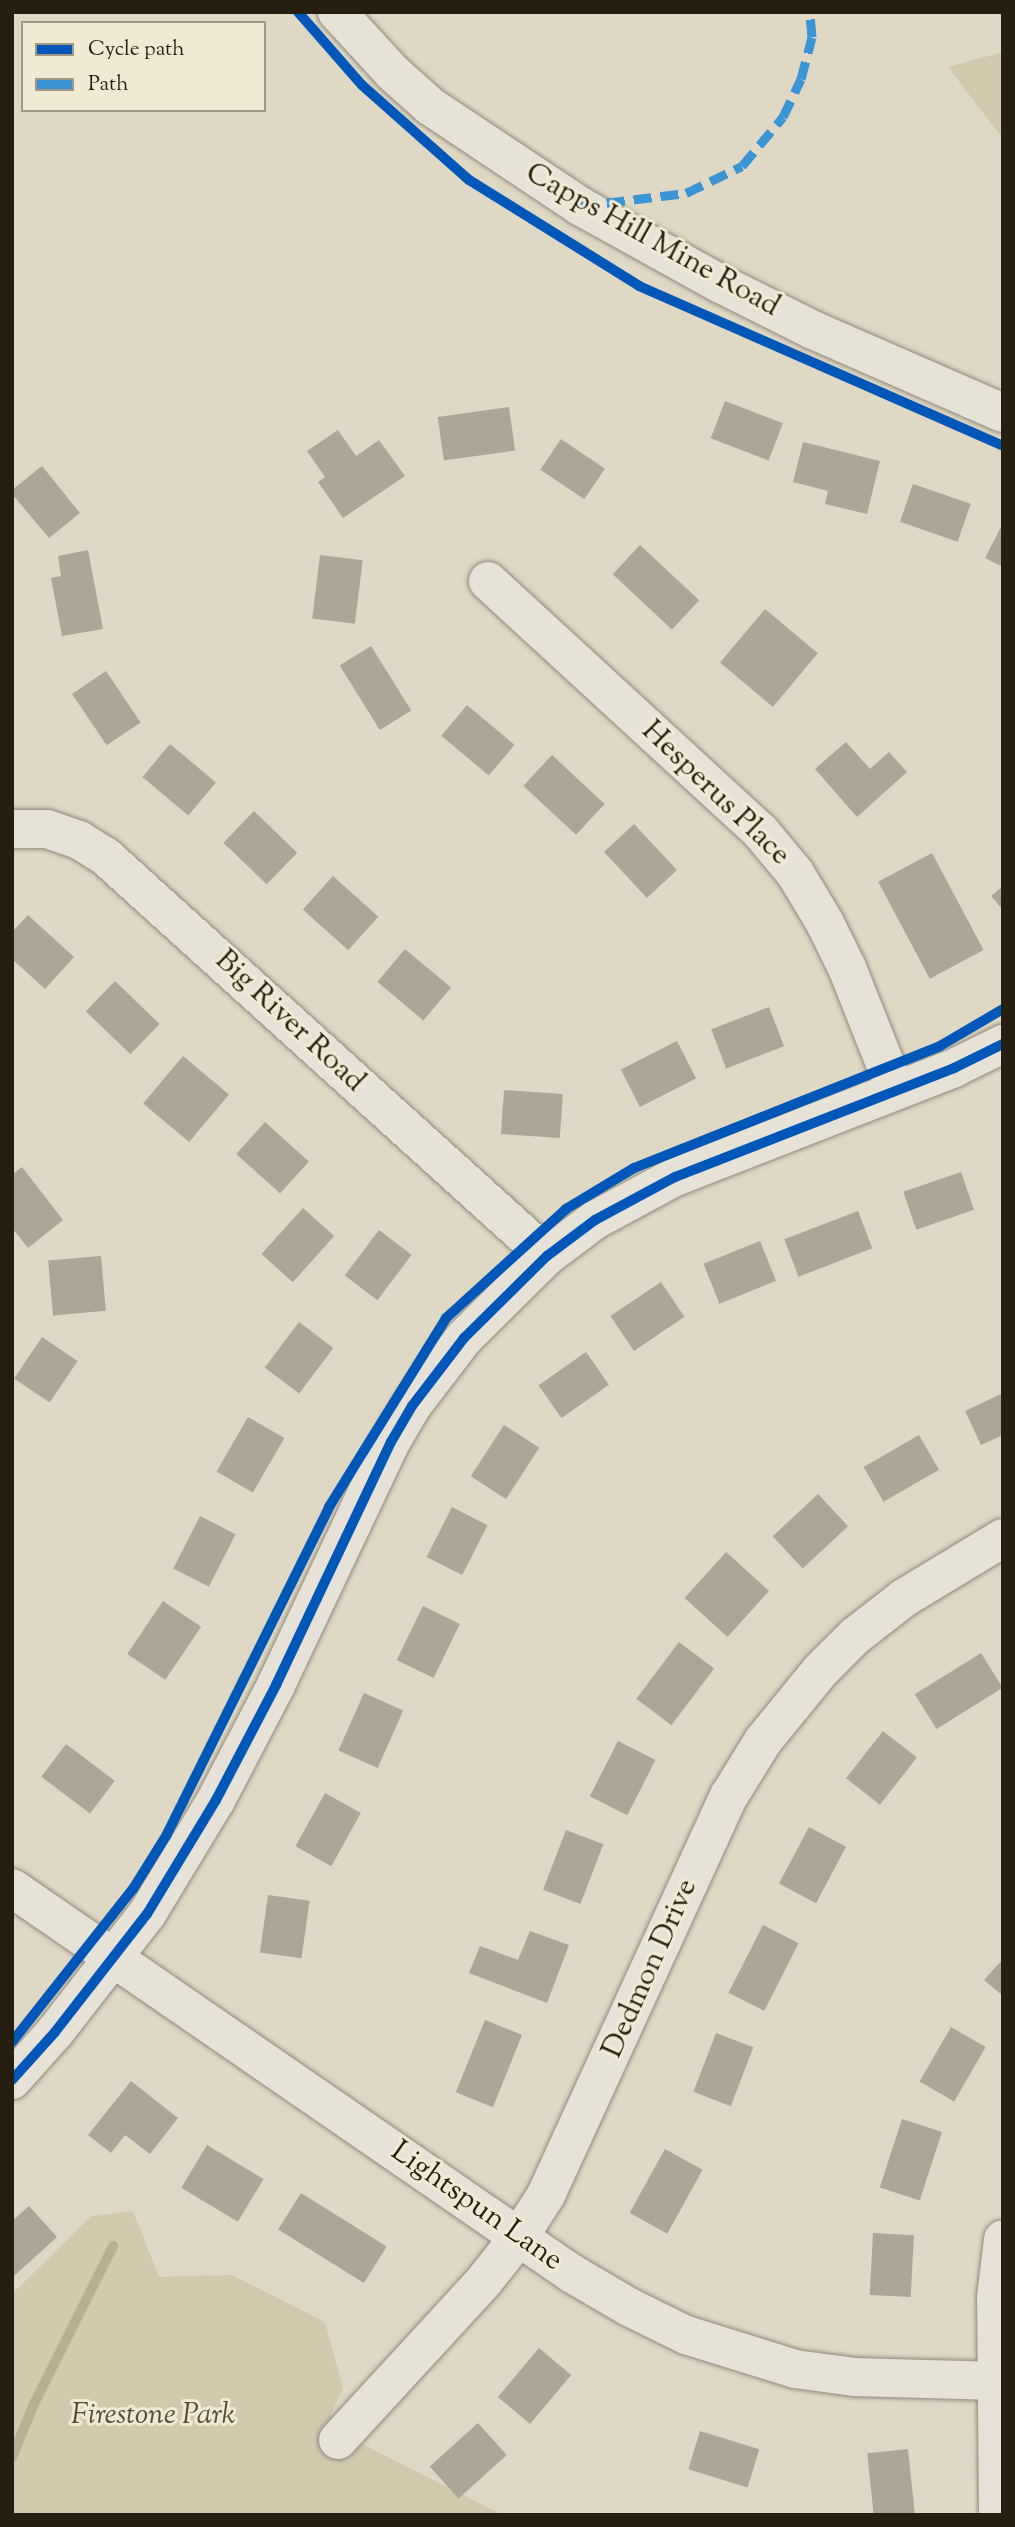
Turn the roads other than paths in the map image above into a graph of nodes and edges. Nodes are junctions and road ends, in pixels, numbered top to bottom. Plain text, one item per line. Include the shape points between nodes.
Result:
1 (337, 12) edge
2 (1003, 413) edge
3 (488, 581) dead end
4 (12, 829) edge
5 (1003, 1044) edge
6 (896, 1091) junction
7 (547, 1256) junction
8 (1003, 1538) edge
9 (12, 1888) edge
10 (113, 1960) junction
11 (12, 2080) edge
12 (519, 2237) junction
13 (1003, 2239) edge
14 (997, 2381) junction
15 (338, 2440) dead end
16 (998, 2515) edge

1 - 2 street, Capps Hill Mine Road via 430,106 580,206 825,336
3 - 6 street, Hesperus Place via 760,831 795,873 846,968
4 - 7 street, Big River Road via 47,829 79,840 105,856
5 - 6 street
6 - 7 street via 675,1177 595,1220
7 - 10 street via 464,1338 412,1406 216,1800 147,1914
8 - 12 street, Dedmon Drive via 904,1598 855,1636 762,1741 729,1796 547,2195
9 - 10 street, Lightspun Lane
10 - 11 street
10 - 12 street, Lightspun Lane
12 - 14 street, Lightspun Lane via 629,2307 686,2335 758,2359 855,2377
12 - 15 street, Dedmon Drive
13 - 14 street via 996,2298
14 - 16 street

